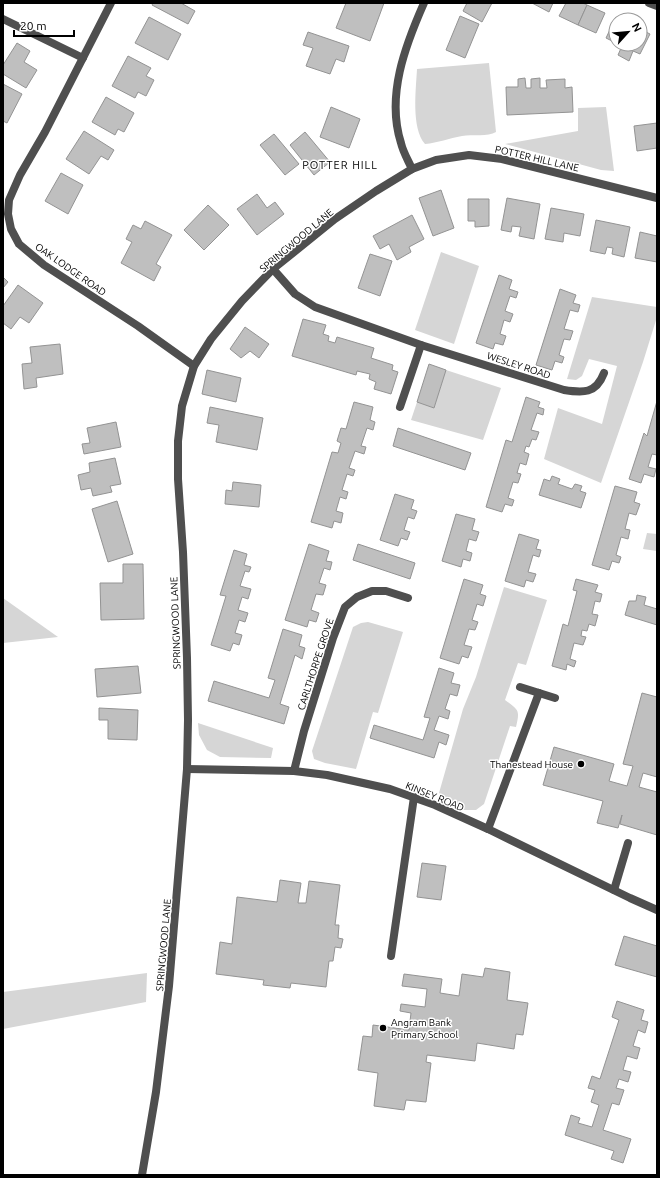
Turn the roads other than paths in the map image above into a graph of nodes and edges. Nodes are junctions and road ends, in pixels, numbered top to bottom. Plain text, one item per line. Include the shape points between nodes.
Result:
1 (111, 3) edge
2 (424, 3) edge
3 (649, 3) edge
4 (657, 6) edge
5 (3, 19) edge
6 (83, 58) junction
7 (412, 169) junction
8 (657, 198) edge
9 (273, 269) junction
10 (421, 345) junction
11 (194, 366) junction
12 (604, 373) dead end
13 (400, 407) dead end
14 (408, 598) dead end
15 (520, 687) dead end
16 (539, 693) junction
17 (555, 698) dead end
18 (187, 769) junction
19 (294, 771) junction
20 (414, 797) junction
21 (488, 829) junction
22 (628, 843) dead end
23 (614, 890) junction
24 (657, 910) edge
25 (391, 956) dead end
26 (142, 1175) edge

1 - 6 street, OAK LODGE ROAD
2 - 7 street via 401,64 397,88 396,117 401,143
3 - 4 street
5 - 6 street
6 - 11 street, OAK LODGE ROAD via 14,188 9,200 11,229 19,244 44,265
7 - 8 street, POTTER HILL LANE via 436,160 469,155 502,159
7 - 9 street, SPRINGWOOD LANE via 335,219
9 - 10 street, WESLEY ROAD via 295,294 315,307
9 - 11 street, SPRINGWOOD LANE via 215,333
10 - 12 street, WESLEY ROAD via 580,393 596,387
10 - 13 street
11 - 18 street, SPRINGWOOD LANE via 182,406 178,441 188,720
14 - 19 street, CARLTHORPE GROVE via 386,591 372,591 357,597 345,607 304,731
15 - 16 street
16 - 17 street
16 - 21 street
18 - 19 street, KINSEY ROAD
18 - 26 street, SPRINGWOOD LANE via 169,986 156,1092
19 - 20 street, KINSEY ROAD via 360,782
20 - 21 street, KINSEY ROAD
20 - 25 street
21 - 23 street, KINSEY ROAD
22 - 23 street
23 - 24 street, KINSEY ROAD

